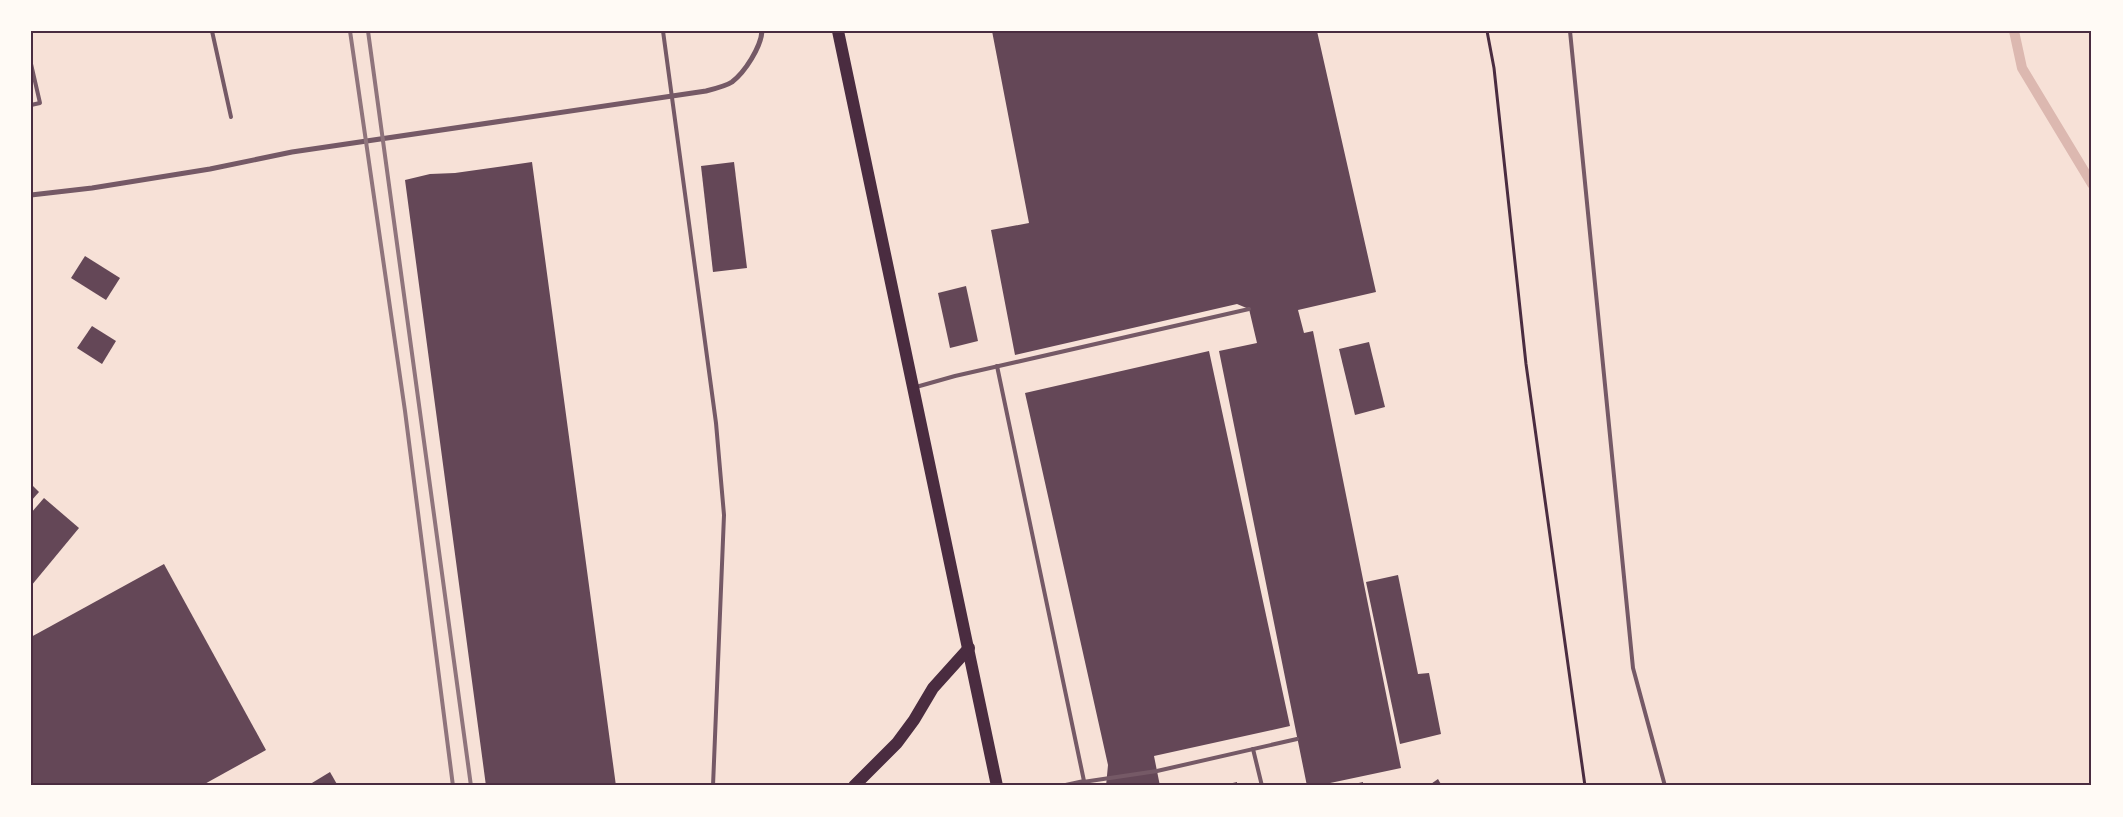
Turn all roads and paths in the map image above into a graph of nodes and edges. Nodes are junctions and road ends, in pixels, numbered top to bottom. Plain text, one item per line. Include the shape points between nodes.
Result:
1 (212, 31) edge
2 (663, 31) edge
3 (762, 31) edge
4 (838, 31) edge
5 (1487, 31) edge
6 (1570, 31) edge
7 (31, 64) edge
8 (31, 105) edge
9 (231, 117) dead end
10 (31, 195) edge
11 (1249, 309) dead end
12 (997, 366) junction
13 (914, 388) junction
14 (969, 648) junction
15 (1297, 739) dead end
16 (1253, 749) junction
17 (1078, 783) junction
18 (713, 786) edge
19 (854, 786) edge
20 (997, 786) edge
21 (1062, 786) edge
22 (1262, 786) edge
23 (1585, 786) edge
24 (1665, 786) edge

1 - 9 lane
2 - 18 lane via 716,423 724,516
3 - 10 street via 762,40 750,61 732,82 706,92 292,152 210,169
4 - 13 main road
5 - 23 path via 1494,68 1526,364
6 - 24 lane via 1633,668
7 - 8 lane via 40,103
11 - 12 lane
12 - 13 lane
12 - 17 lane via 1084,781
13 - 14 main road
14 - 19 main road via 933,688 897,743
14 - 20 main road
15 - 16 lane
16 - 17 lane via 1157,771
16 - 22 lane
17 - 21 lane

